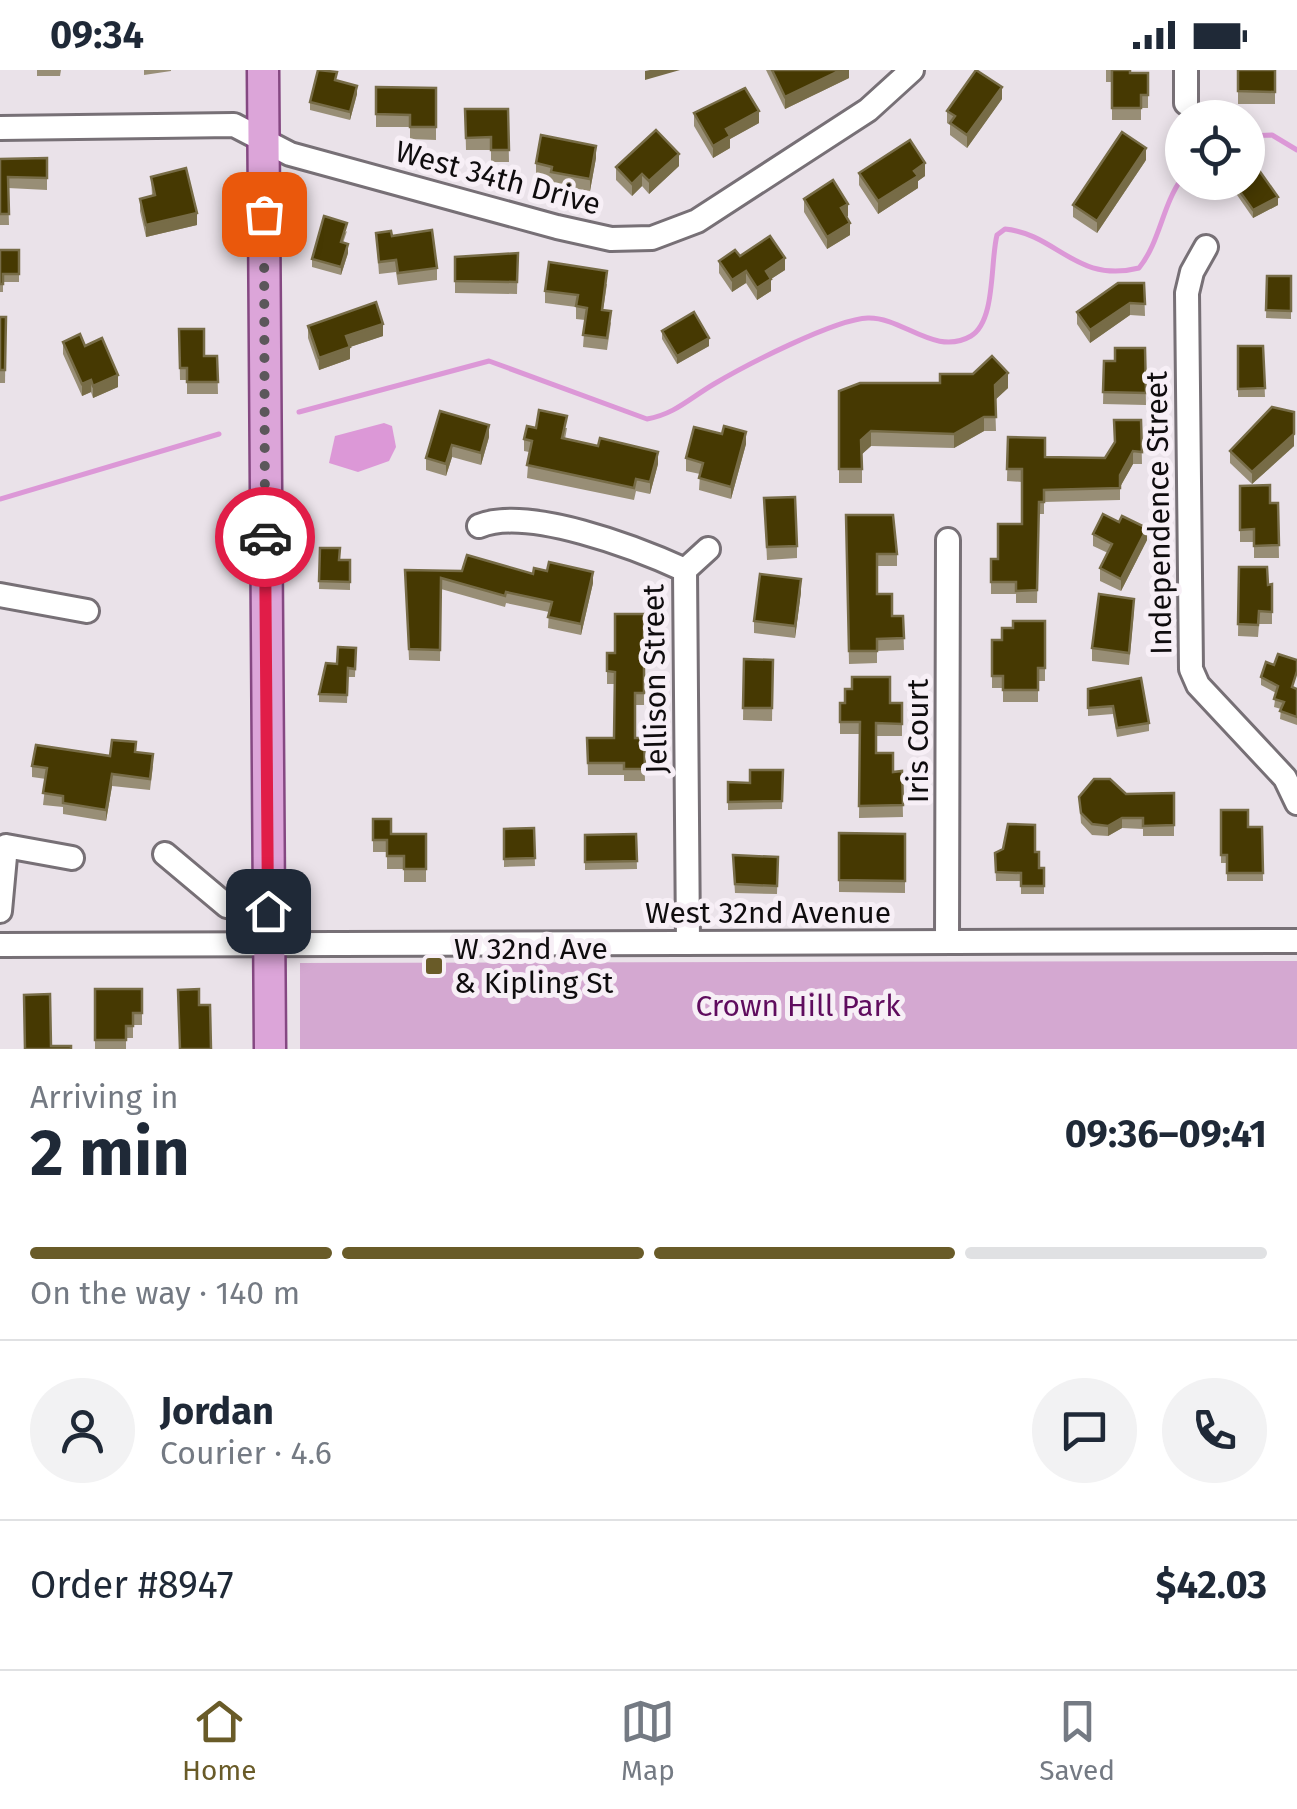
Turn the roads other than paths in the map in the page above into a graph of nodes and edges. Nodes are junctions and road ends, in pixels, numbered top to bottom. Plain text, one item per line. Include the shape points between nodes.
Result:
1 (263, 70) edge
2 (912, 70) edge
3 (1186, 70) edge
4 (1186, 100) edge
5 (0, 128) edge
6 (264, 138) junction
7 (1206, 247) dead end
8 (479, 526) dead end
9 (948, 540) dead end
10 (708, 549) dead end
11 (685, 570) junction
12 (0, 594) edge
13 (87, 610) dead end
14 (1297, 803) edge
15 (165, 854) dead end
16 (72, 858) dead end
17 (0, 911) edge
18 (268, 911) junction
19 (1297, 941) edge
20 (688, 942) junction
21 (948, 942) junction
22 (269, 943) junction
23 (0, 945) edge
24 (270, 1049) edge

1 - 6 main road
2 - 6 street, West 34th Drive via 821,141 697,221 652,238 611,239 557,227 290,154
3 - 4 street
5 - 6 street, West 34th Drive via 234,125
6 - 18 main road
7 - 14 street, Independence Street via 1188,294 1190,669 1285,778
8 - 11 street, Jellison Street via 516,518 644,551
9 - 21 street, Iris Court
10 - 11 street
11 - 20 street, Jellison Street
12 - 13 street
15 - 18 street via 227,906
16 - 17 street via 6,846
18 - 22 main road
19 - 21 street, West 32nd Avenue
20 - 21 street, West 32nd Avenue
20 - 22 street, West 32nd Avenue
22 - 23 street, West 32nd Avenue
22 - 24 main road

